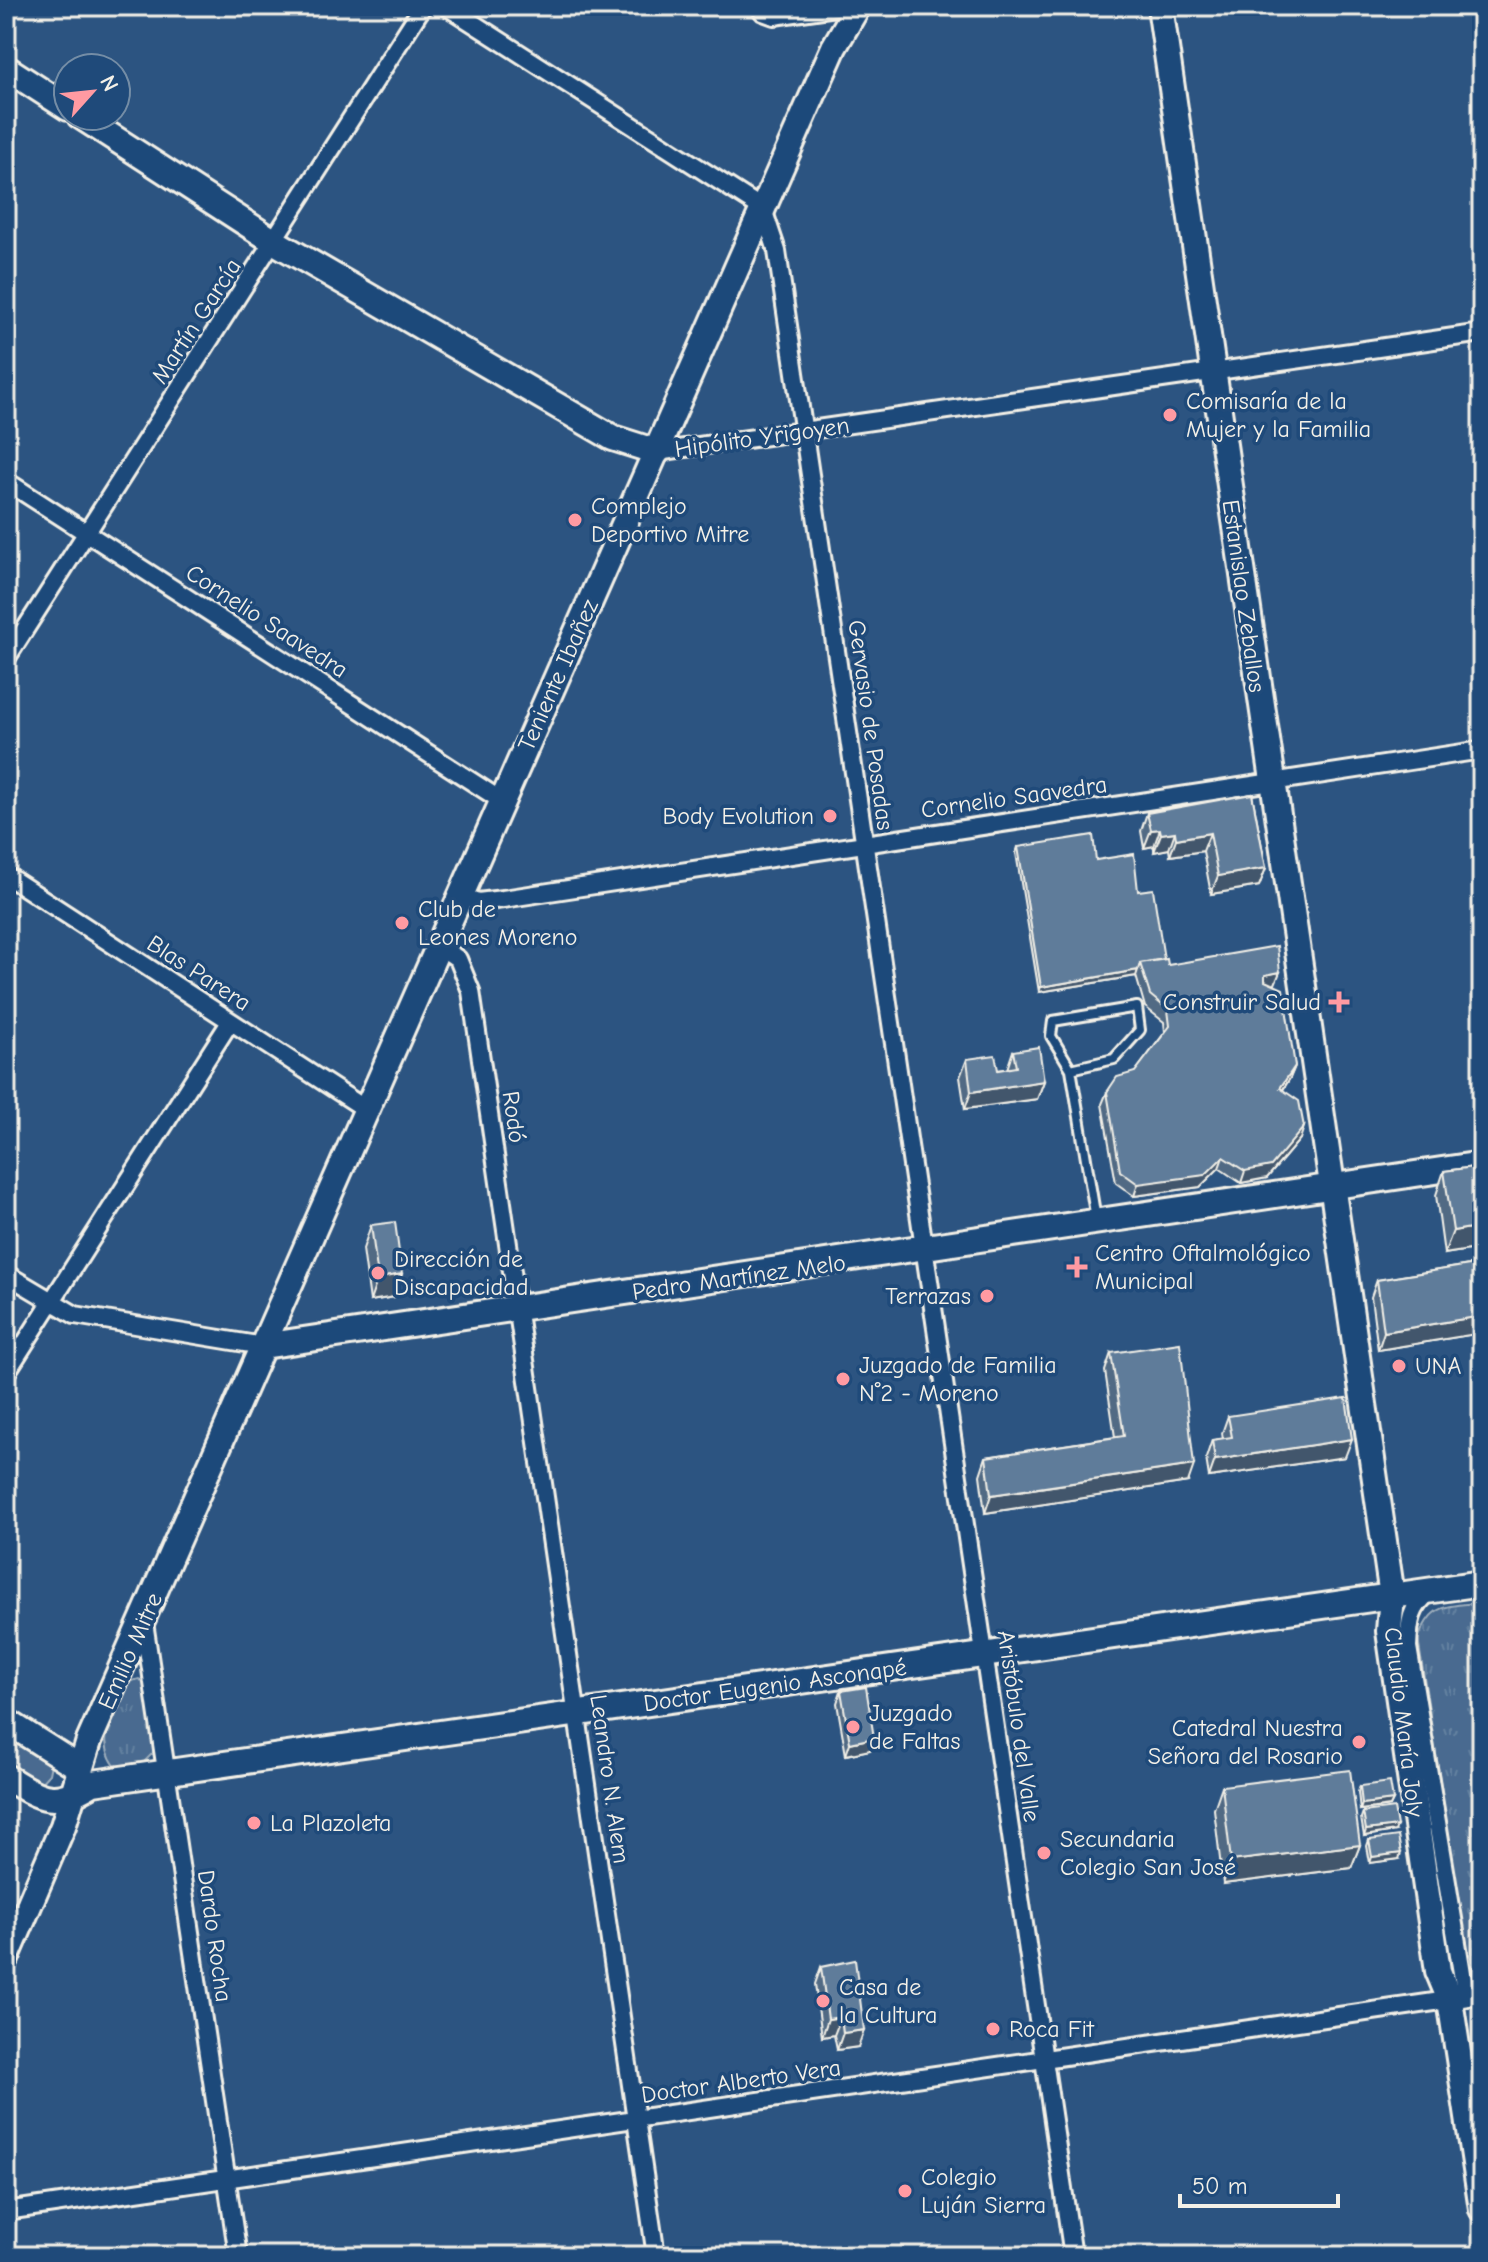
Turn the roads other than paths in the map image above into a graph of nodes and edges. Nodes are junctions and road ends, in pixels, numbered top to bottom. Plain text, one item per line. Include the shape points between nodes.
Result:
1 (423, 6) edge
2 (446, 6) edge
3 (843, 6) edge
4 (858, 6) edge
5 (1160, 6) edge
6 (761, 9) edge
7 (6, 68) edge
8 (52, 98) edge
9 (105, 132) edge
10 (763, 209) junction
11 (275, 242) junction
12 (1482, 333) edge
13 (1211, 372) junction
14 (804, 431) junction
15 (657, 452) junction
16 (6, 481) edge
17 (87, 533) junction
18 (6, 659) edge
19 (1482, 750) edge
20 (1272, 784) junction
21 (502, 801) junction
22 (865, 843) junction
23 (6, 875) edge
24 (459, 896) junction
25 (438, 945) junction
26 (230, 1022) junction
27 (1071, 1069) junction
28 (367, 1110) junction
29 (1482, 1164) edge
30 (1331, 1186) junction
31 (1096, 1220) junction
32 (925, 1249) junction
33 (6, 1274) edge
34 (51, 1302) junction
35 (518, 1309) junction
36 (263, 1346) junction
37 (6, 1373) edge
38 (1482, 1583) edge
39 (1432, 1590) junction
40 (1392, 1596) junction
41 (144, 1622) junction
42 (985, 1655) junction
43 (576, 1714) junction
44 (6, 1721) edge
45 (80, 1768) junction
46 (167, 1773) junction
47 (6, 1777) edge
48 (72, 1796) junction
49 (6, 1959) edge
50 (1466, 1997) edge
51 (1045, 2062) junction
52 (636, 2121) junction
53 (226, 2180) junction
54 (1482, 2209) edge
55 (6, 2211) edge
56 (238, 2256) edge
57 (656, 2256) edge
58 (1073, 2256) edge

1 - 11 street, Martín García
2 - 10 street
3 - 6 street via 774,16
4 - 10 street, Teniente Ibañez via 834,47
5 - 13 street, Estanislao Zeballos
7 - 8 street
9 - 11 street, Hipólito Yrigoyen
10 - 14 street, Gervasio de Posadas via 777,251
10 - 15 street, Teniente Ibañez
11 - 15 street, Hipólito Yrigoyen via 613,438
11 - 17 street, Martín García
12 - 13 street, Hipólito Yrigoyen
13 - 14 street, Hipólito Yrigoyen
13 - 20 street, Estanislao Zeballos
14 - 15 street, Hipólito Yrigoyen
14 - 22 street, Gervasio de Posadas
15 - 21 street, Teniente Ibañez
16 - 17 street, Cornelio Saavedra
17 - 18 street, Martín García
17 - 21 street, Cornelio Saavedra
19 - 20 street, Cornelio Saavedra
20 - 22 street, Cornelio Saavedra
20 - 30 street, Estanislao Zeballos
21 - 24 street, Teniente Ibañez
22 - 24 street, Cornelio Saavedra via 503,899 478,902
22 - 32 street, Gervasio de Posadas
23 - 26 street, Blas Parera
24 - 25 street, Teniente Ibañez
25 - 28 street, Teniente Ibañez
25 - 35 street, Rodó via 458,959 471,991
26 - 28 street, Blas Parera
26 - 34 street
27 - 27 lane via 1114,1059 1140,1030 1137,1007 1053,1021 1051,1036
27 - 31 lane
28 - 36 street, Teniente Ibañez
29 - 30 street, Pedro Martínez Melo
30 - 31 street, Pedro Martínez Melo
30 - 40 street, Claudio María Joly
31 - 32 street, Pedro Martínez Melo
32 - 35 street, Pedro Martínez Melo
32 - 42 street, Aristóbulo del Valle
33 - 34 street, Pedro Martínez Melo
34 - 36 street, Pedro Martínez Melo via 96,1320
34 - 37 street
35 - 36 street, Pedro Martínez Melo
35 - 43 street, Leandro N. Alem
36 - 41 street, Emilio Mitre
38 - 39 street, Doctor Eugenio Asconapé
39 - 40 street, Doctor Eugenio Asconapé
39 - 50 street, Claudio María Joly via 1418,1600 1409,1618 1408,1647
40 - 42 street, Doctor Eugenio Asconapé
40 - 50 street, Claudio María Joly via 1389,1631 1438,1971
41 - 45 street, Emilio Mitre
41 - 46 street, Dardo Rocha
42 - 43 street, Doctor Eugenio Asconapé
42 - 51 street, Aristóbulo del Valle
43 - 46 street, Doctor Eugenio Asconapé
43 - 52 street, Leandro N. Alem
44 - 45 street
45 - 48 street, Emilio Mitre
46 - 48 street, Doctor Eugenio Asconapé via 93,1783
46 - 53 street, Dardo Rocha
47 - 48 street via 48,1800
48 - 49 street, Emilio Mitre
50 - 51 street, Doctor Alberto Vera
50 - 54 street, Claudio María Joly
51 - 52 street, Doctor Alberto Vera
51 - 58 street, Aristóbulo del Valle
52 - 53 street, Doctor Alberto Vera
52 - 57 street, Leandro N. Alem
53 - 55 street, Doctor Alberto Vera
53 - 56 street, Dardo Rocha

